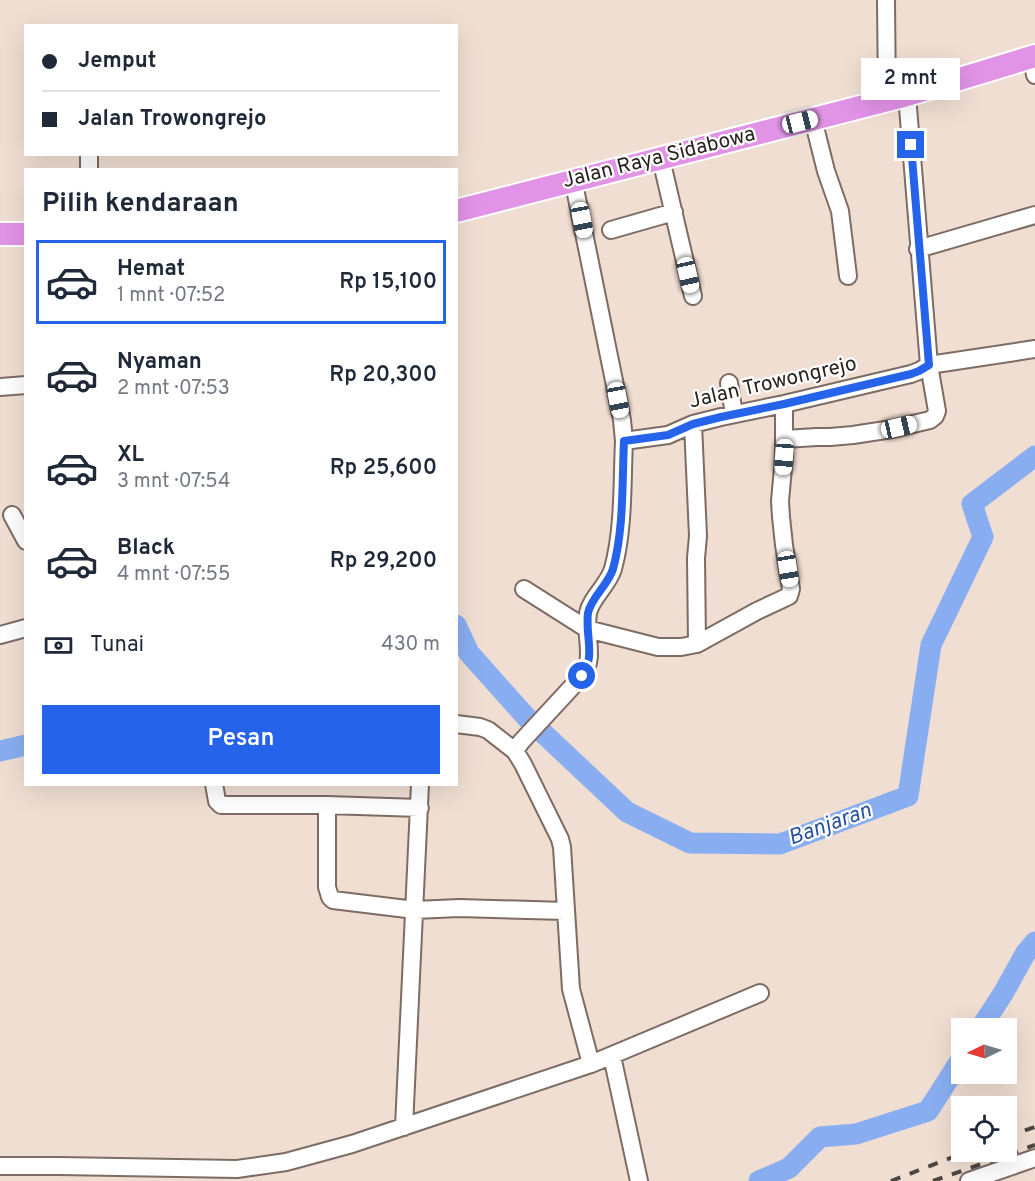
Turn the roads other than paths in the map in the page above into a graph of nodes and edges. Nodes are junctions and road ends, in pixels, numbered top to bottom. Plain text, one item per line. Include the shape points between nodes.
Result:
1 (886, 0) edge
2 (1034, 63) edge
3 (897, 98) junction
4 (813, 119) junction
5 (661, 159) junction
6 (573, 179) junction
7 (458, 210) edge
8 (674, 212) junction
9 (1035, 215) edge
10 (611, 230) dead end
11 (0, 234) edge
12 (24, 234) edge
13 (918, 249) junction
14 (848, 276) dead end
15 (693, 296) dead end
16 (1035, 349) edge
17 (929, 365) junction
18 (729, 383) dead end
19 (24, 385) edge
20 (0, 387) edge
21 (784, 404) junction
22 (734, 414) junction
23 (693, 424) junction
24 (784, 439) junction
25 (624, 441) junction
26 (12, 514) dead end
27 (24, 537) edge
28 (524, 589) dead end
29 (24, 629) edge
30 (588, 629) junction
31 (0, 635) edge
32 (697, 644) junction
33 (458, 724) edge
34 (518, 747) junction
35 (214, 786) edge
36 (420, 786) edge
37 (327, 805) junction
38 (420, 808) junction
39 (415, 910) junction
40 (566, 911) junction
41 (760, 993) dead end
42 (612, 1056) junction
43 (591, 1064) junction
44 (404, 1127) junction
45 (1035, 1158) edge
46 (0, 1166) edge
47 (639, 1181) edge
48 (969, 1181) edge

1 - 3 street
2 - 3 highway, Jalan Raya Sidabowa
3 - 4 highway, Jalan Raya Sidabowa
3 - 13 street
4 - 5 highway, Jalan Raya Sidabowa
4 - 14 street via 840,211
5 - 6 highway, Jalan Raya Sidabowa
5 - 8 street
6 - 7 highway, Jalan Raya Sidabowa
6 - 25 street
8 - 10 street
8 - 15 street
9 - 13 street
11 - 12 highway
13 - 17 street
16 - 17 street, Jalan Trowongrejo
17 - 21 street, Jalan Trowongrejo via 911,374
17 - 24 street via 937,404 936,414 930,420 853,435
18 - 22 street
19 - 20 street
21 - 22 street, Jalan Trowongrejo
21 - 24 street
22 - 23 street, Jalan Trowongrejo
23 - 25 street, Jalan Trowongrejo via 668,435
23 - 32 street
24 - 32 street via 780,501 791,592
25 - 30 street via 613,570 589,611
26 - 27 street
28 - 30 street
29 - 31 street
30 - 32 street via 658,647
30 - 34 street via 587,669
33 - 34 street via 488,730
34 - 40 street via 560,839
35 - 37 street via 221,805
36 - 38 street
37 - 38 street
37 - 39 street via 330,897
38 - 39 street
39 - 40 street
39 - 44 street
40 - 43 street via 571,989
41 - 42 street
42 - 43 street
42 - 47 street
43 - 44 street
44 - 46 street via 286,1162 237,1169
45 - 48 street

